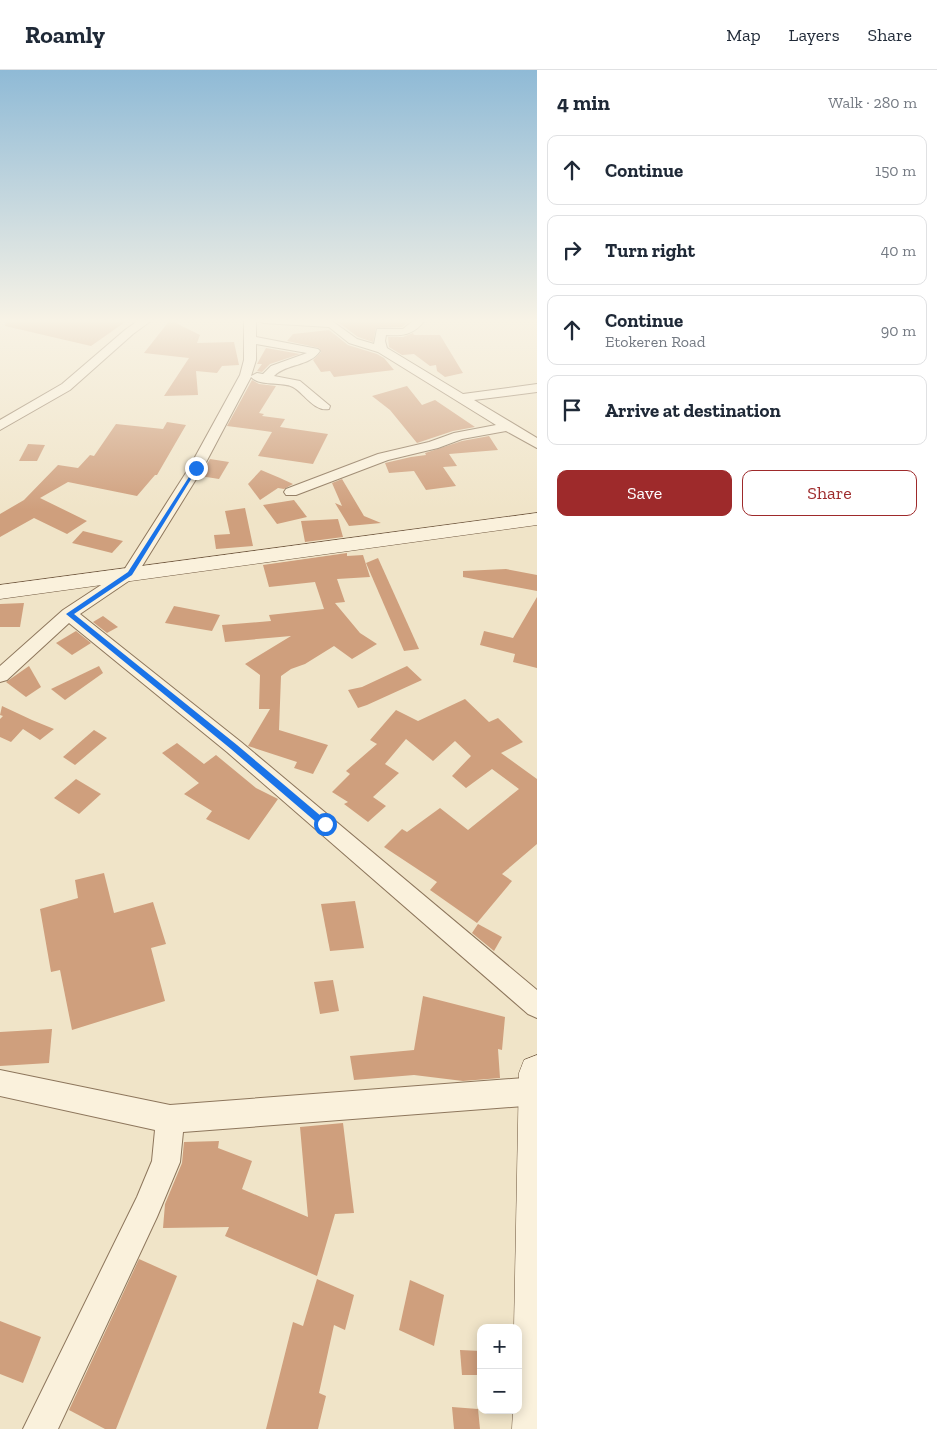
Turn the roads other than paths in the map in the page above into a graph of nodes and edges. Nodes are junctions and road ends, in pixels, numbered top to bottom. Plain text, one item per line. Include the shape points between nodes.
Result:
1 (70, 383) edge
2 (241, 383) edge
3 (293, 383) edge
4 (438, 383) edge
5 (537, 388) edge
6 (462, 398) junction
7 (324, 406) dead end
8 (0, 426) edge
9 (509, 426) junction
10 (537, 444) edge
11 (291, 492) dead end
12 (537, 519) edge
13 (130, 573) junction
14 (0, 592) edge
15 (69, 614) junction
16 (0, 676) edge
17 (537, 1006) edge
18 (0, 1083) edge
19 (537, 1085) edge
20 (170, 1119) junction
21 (40, 1429) edge
22 (536, 1429) edge

1 - 8 street
2 - 13 street via 196,468
3 - 7 street
4 - 6 street
5 - 6 street
6 - 9 street
9 - 10 street
9 - 11 street via 383,457
12 - 13 main road
13 - 14 main road
13 - 15 street
15 - 16 street
15 - 17 street via 234,747
18 - 20 street
19 - 20 street
19 - 22 main road
20 - 21 street via 166,1162

